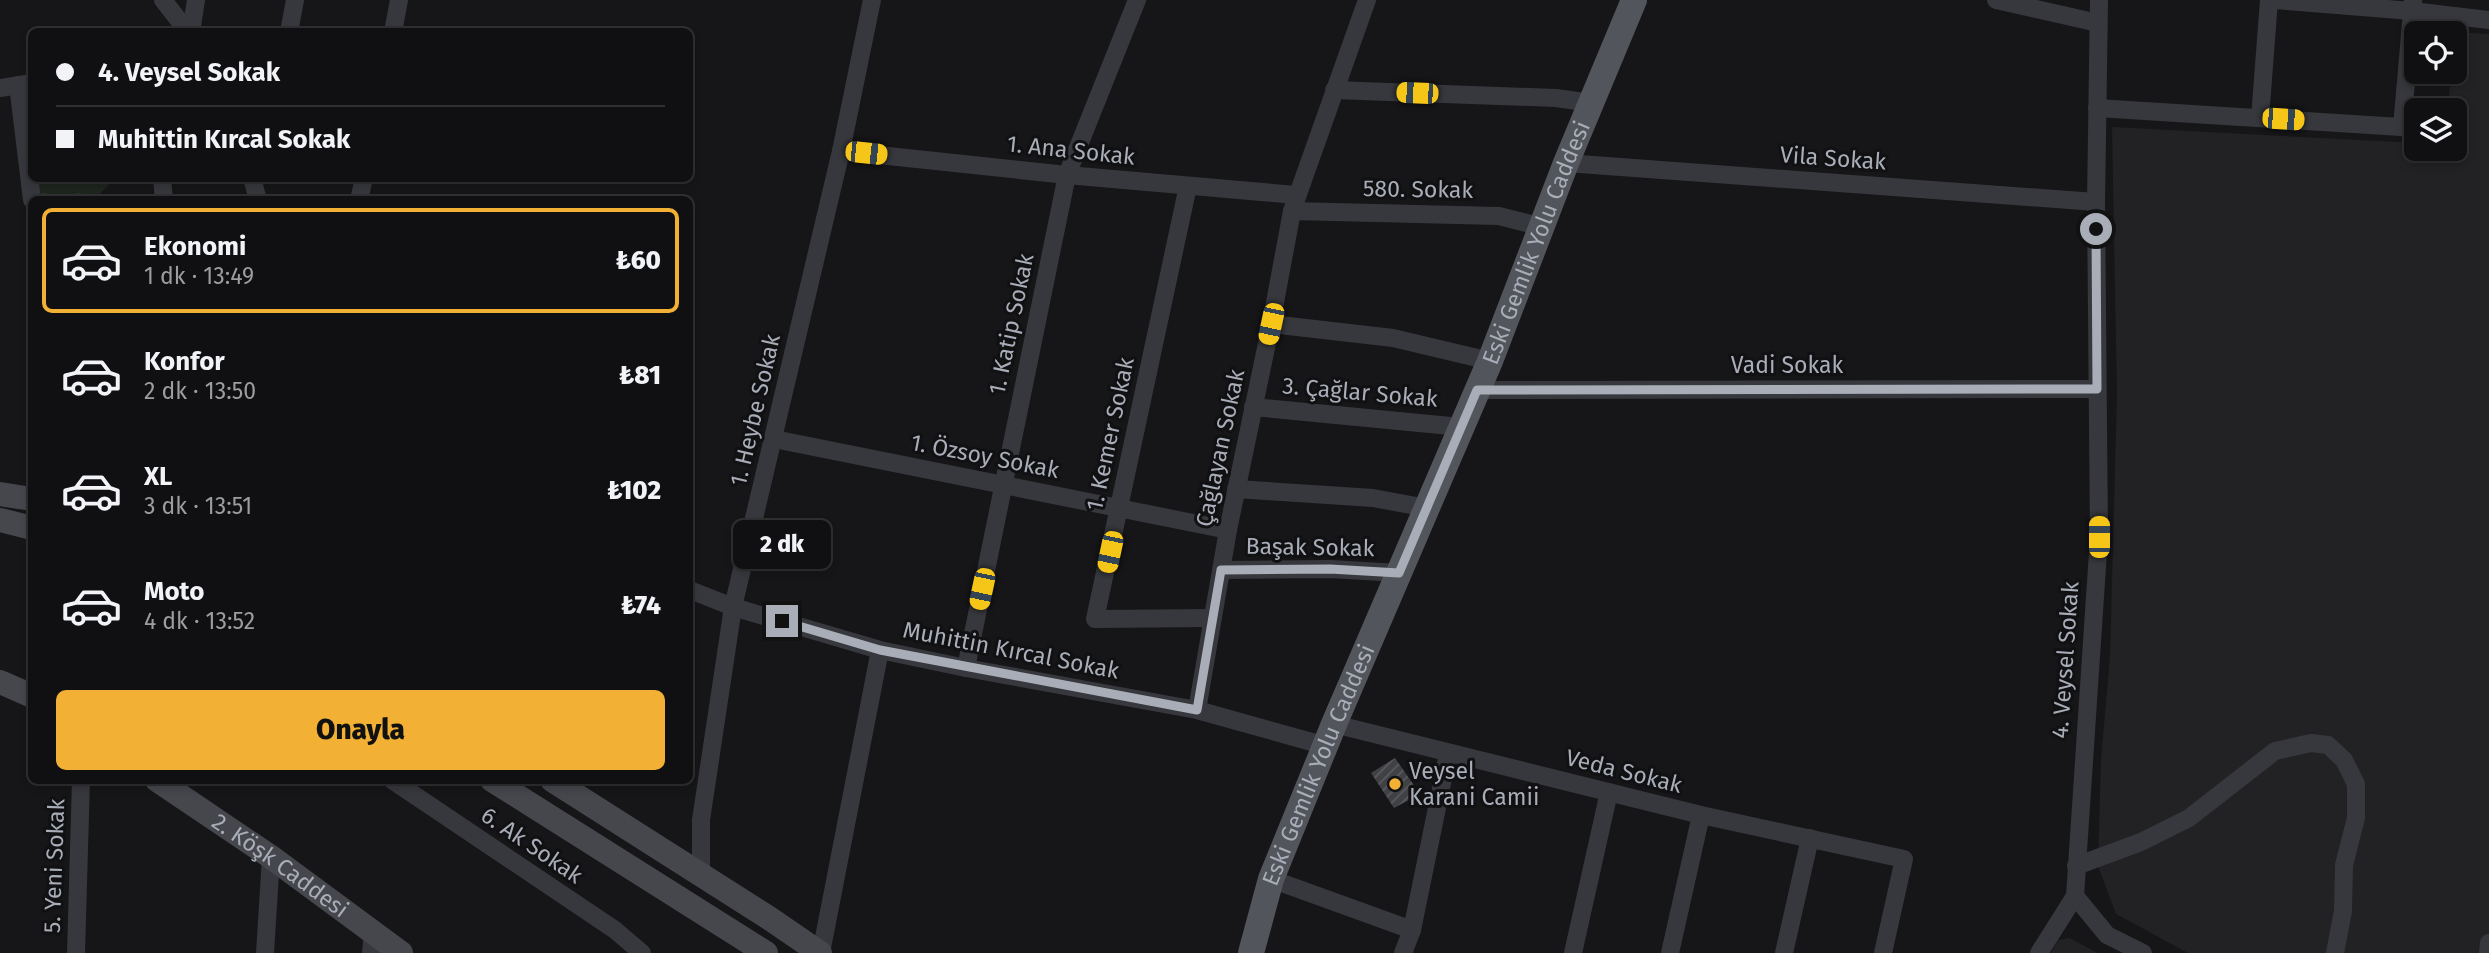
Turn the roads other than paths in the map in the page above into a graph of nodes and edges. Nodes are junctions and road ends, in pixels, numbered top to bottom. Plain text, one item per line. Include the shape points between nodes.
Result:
1 (163, 0) edge
2 (196, 0) edge
3 (295, 0) edge
4 (399, 0) edge
5 (872, 0) edge
6 (1137, 0) edge
7 (1367, 0) edge
8 (1634, 0) edge
9 (1996, 0) edge
10 (2099, 0) edge
11 (2269, 0) edge
12 (2275, 0) edge
13 (2412, 5) edge
14 (2489, 20) edge
15 (2098, 23) junction
16 (187, 28) edge
17 (191, 28) edge
18 (290, 28) edge
19 (394, 28) edge
20 (25, 84) edge
21 (0, 88) edge
22 (1334, 90) junction
23 (2410, 98) edge
24 (1591, 103) junction
25 (2097, 108) junction
26 (2260, 118) junction
27 (2404, 127) edge
28 (28, 134) edge
29 (841, 151) junction
30 (1566, 163) junction
31 (1067, 175) junction
32 (1188, 186) junction
33 (2096, 202) junction
34 (1294, 203) junction
35 (1542, 227) junction
36 (1271, 324) junction
37 (1490, 361) junction
38 (2097, 389) junction
39 (1477, 390) junction
40 (1253, 407) junction
41 (1461, 427) junction
42 (774, 439) junction
43 (1004, 484) junction
44 (1236, 489) junction
45 (0, 494) edge
46 (28, 498) edge
47 (1119, 508) junction
48 (1427, 508) junction
49 (0, 520) edge
50 (28, 527) edge
51 (1228, 530) junction
52 (1221, 570) junction
53 (1399, 573) junction
54 (693, 591) edge
55 (733, 607) junction
56 (1212, 618) junction
57 (880, 650) junction
58 (966, 668) junction
59 (0, 682) edge
60 (28, 694) edge
61 (1197, 710) junction
62 (1330, 735) junction
63 (1448, 754) junction
64 (81, 784) edge
65 (163, 784) edge
66 (398, 784) edge
67 (498, 784) edge
68 (558, 784) edge
69 (1609, 792) junction
70 (1701, 815) junction
71 (1810, 838) junction
72 (271, 857) junction
73 (2076, 866) junction
74 (701, 875) junction
75 (1271, 879) junction
76 (2075, 896) junction
77 (1412, 930) junction
78 (372, 942) edge
79 (2489, 943) edge
80 (76, 953) edge
81 (265, 953) edge
82 (401, 953) edge
83 (642, 953) edge
84 (766, 953) edge
85 (820, 953) edge
86 (1234, 953) edge
87 (1251, 953) edge
88 (1403, 953) edge
89 (1573, 953) edge
90 (1670, 953) edge
91 (1784, 953) edge
92 (1883, 953) edge
93 (2039, 953) edge
94 (2143, 953) edge
95 (2335, 953) edge
96 (2488, 953) edge

1 - 16 street
2 - 17 street
3 - 18 street
4 - 19 street
5 - 29 street, 1. Heybe Sokak
6 - 31 street, 1. Katip Sokak
7 - 22 street, Çağlayan Sokak
8 - 24 main road, Eski Gemlik Yolu Caddesi
9 - 15 street
10 - 15 street, 4. Veysel Sokak
11 - 26 street
12 - 13 street
13 - 14 street
13 - 23 street
15 - 25 street, 4. Veysel Sokak
20 - 21 street
20 - 28 street
22 - 24 street
22 - 34 street, Çağlayan Sokak
24 - 30 main road, Eski Gemlik Yolu Caddesi
25 - 26 street
25 - 33 street, 4. Veysel Sokak
26 - 27 street
29 - 31 street, 1. Ana Sokak
29 - 42 street, 1. Heybe Sokak
30 - 33 street, Vila Sokak
30 - 35 main road, Eski Gemlik Yolu Caddesi
31 - 32 street, 1. Ana Sokak
31 - 43 street, 1. Katip Sokak
32 - 34 street, 1. Ana Sokak
32 - 47 street, 1. Kemer Sokak
33 - 38 street, 4. Veysel Sokak
34 - 35 street, 580. Sokak via 1499,216
34 - 36 street, Çağlayan Sokak
35 - 37 main road, Eski Gemlik Yolu Caddesi
36 - 37 street via 1393,338
36 - 40 street, Çağlayan Sokak
37 - 39 main road, Eski Gemlik Yolu Caddesi
38 - 39 street, Vadi Sokak
38 - 73 street, 4. Veysel Sokak via 2099,537
39 - 41 main road, Eski Gemlik Yolu Caddesi
40 - 41 street, 3. Çağlar Sokak
40 - 44 street, Çağlayan Sokak
41 - 48 main road, Eski Gemlik Yolu Caddesi
42 - 43 street, 1. Özsoy Sokak
42 - 55 street, 1. Heybe Sokak
43 - 47 street, 1. Özsoy Sokak
43 - 58 street, 1. Katip Sokak
44 - 48 street via 1373,498
44 - 51 street, Çağlayan Sokak
45 - 46 main road
47 - 51 street, 1. Özsoy Sokak
47 - 56 street, 1. Kemer Sokak via 1095,619
48 - 53 main road, Eski Gemlik Yolu Caddesi
49 - 50 main road
51 - 52 street, Çağlayan Sokak
52 - 53 street, Başak Sokak
52 - 56 street, Çağlayan Sokak
53 - 62 main road, Eski Gemlik Yolu Caddesi
54 - 55 street, Muhittin Kırcal Sokak
55 - 57 street, Muhittin Kırcal Sokak
55 - 74 street, 1. Heybe Sokak via 701,820
56 - 61 street, Çağlayan Sokak
57 - 58 street, Muhittin Kırcal Sokak
57 - 85 street
58 - 61 street, Muhittin Kırcal Sokak
59 - 60 main road
61 - 62 street, Muhittin Kırcal Sokak
62 - 63 street, Veda Sokak
62 - 75 main road, Eski Gemlik Yolu Caddesi
63 - 69 street, Veda Sokak
63 - 77 street
64 - 80 street, 5. Yeni Sokak
65 - 72 main road, 2. Köşk Caddesi
66 - 83 street, 6. Ak Sokak via 615,930
67 - 84 main road
68 - 74 main road
69 - 70 street, Veda Sokak
69 - 89 street
70 - 71 street, Veda Sokak
70 - 90 street
71 - 91 street
71 - 92 street, Veda Sokak via 1905,859
72 - 78 main road, 2. Köşk Caddesi
72 - 81 street
73 - 76 street, 4. Veysel Sokak
73 - 95 street via 2189,818 2275,751 2311,743 2328,745 2344,760 2356,784 2356,818 2344,865 2343,911
74 - 85 main road
75 - 77 street
75 - 86 main road
75 - 87 main road, Eski Gemlik Yolu Caddesi
76 - 93 street
76 - 94 street via 2107,935
77 - 88 street
78 - 82 main road, 2. Köşk Caddesi
79 - 96 street

